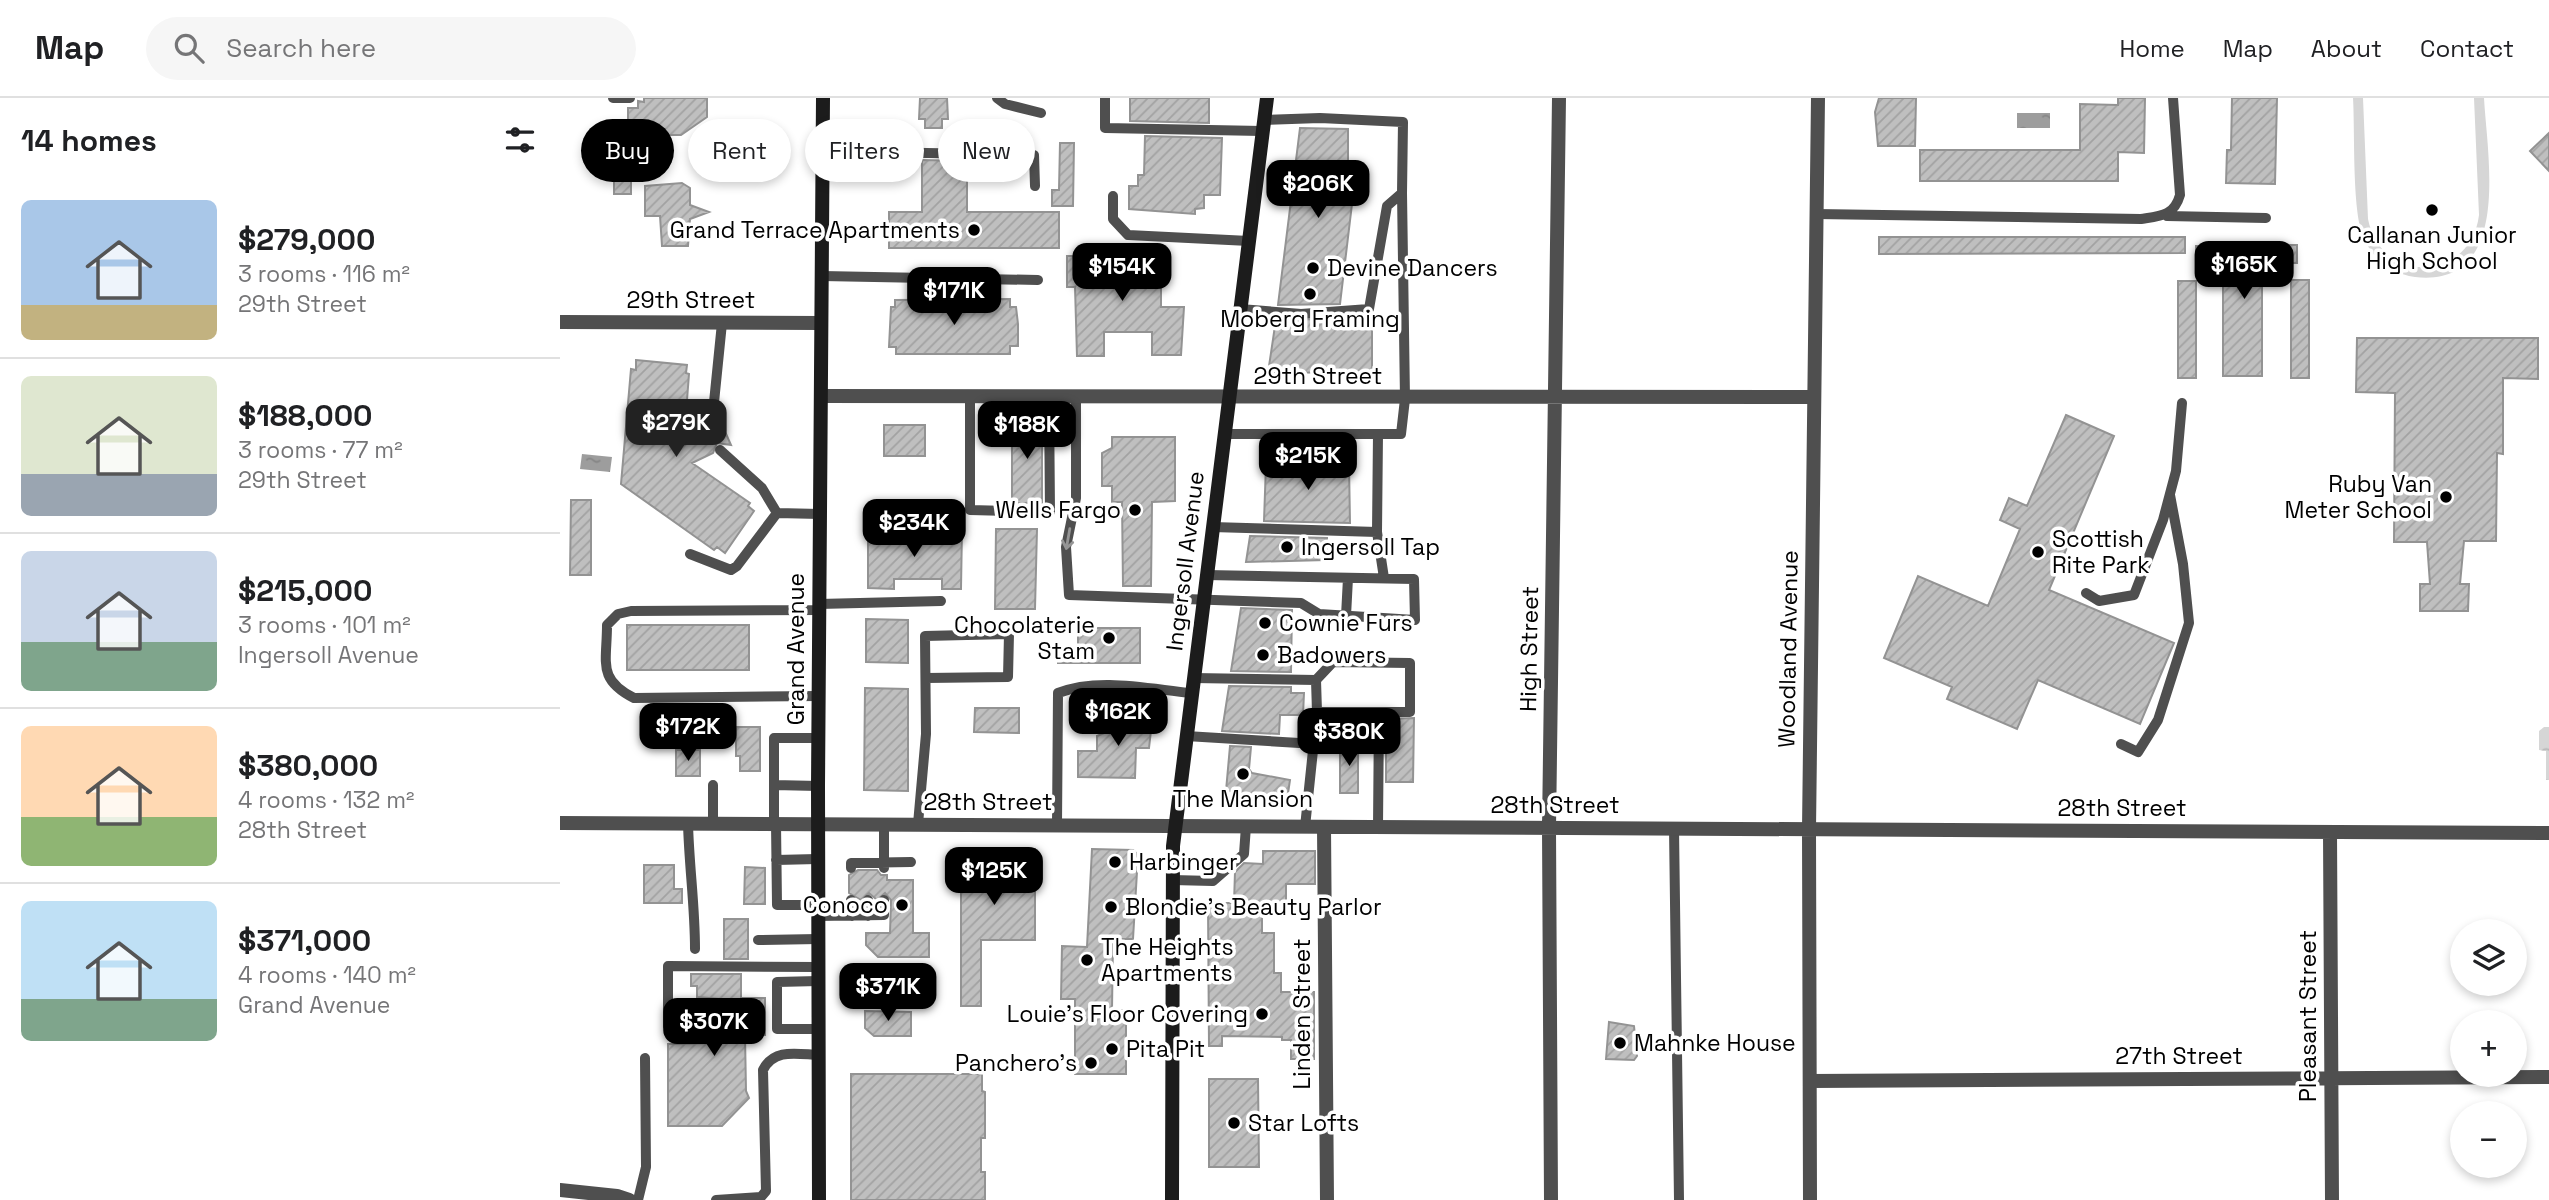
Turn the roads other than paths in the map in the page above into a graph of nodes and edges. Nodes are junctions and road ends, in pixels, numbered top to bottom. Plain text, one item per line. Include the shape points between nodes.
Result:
1 (613, 98) edge
2 (630, 98) edge
3 (823, 98) edge
4 (997, 98) edge
5 (1105, 98) edge
6 (1267, 98) edge
7 (1559, 98) edge
8 (1818, 98) edge
9 (2173, 98) edge
10 (1041, 113) dead end
11 (823, 119) edge
12 (1263, 126) junction
13 (924, 153) edge
14 (823, 182) edge
15 (1035, 186) dead end
16 (1402, 193) junction
17 (1113, 196) dead end
18 (1816, 214) junction
19 (2167, 216) junction
20 (2266, 218) dead end
21 (1249, 240) junction
22 (822, 276) junction
23 (1038, 280) dead end
24 (1240, 309) junction
25 (560, 322) edge
26 (722, 323) junction
27 (821, 323) junction
28 (821, 397) junction
29 (970, 397) junction
30 (1814, 397) junction
31 (1049, 398) junction
32 (1076, 398) junction
33 (1228, 398) junction
34 (1555, 398) junction
35 (1405, 399) junction
36 (2182, 403) dead end
37 (711, 432) dead end
38 (1224, 434) junction
39 (1378, 434) junction
40 (720, 450) dead end
41 (2170, 495) junction
42 (777, 513) junction
43 (820, 514) junction
44 (1212, 527) junction
45 (1377, 532) junction
46 (690, 554) dead end
47 (1206, 575) junction
48 (1348, 578) junction
49 (1384, 578) junction
50 (2086, 593) dead end
51 (1203, 600) junction
52 (941, 601) dead end
53 (819, 607) junction
54 (1346, 616) junction
55 (926, 678) junction
56 (1316, 680) junction
57 (1192, 686) junction
58 (818, 696) junction
59 (1317, 712) junction
60 (1379, 712) junction
61 (1186, 736) junction
62 (818, 738) junction
63 (1316, 744) junction
64 (2121, 744) dead end
65 (713, 785) dead end
66 (774, 785) junction
67 (818, 786) junction
68 (560, 823) edge
69 (688, 823) junction
70 (713, 823) junction
71 (775, 823) junction
72 (818, 823) junction
73 (884, 824) junction
74 (918, 824) junction
75 (1057, 825) junction
76 (1175, 826) junction
77 (1245, 826) junction
78 (1305, 827) junction
79 (1324, 827) junction
80 (1378, 827) junction
81 (1549, 828) junction
82 (1674, 828) junction
83 (1809, 829) junction
84 (2330, 832) junction
85 (2549, 833) edge
86 (817, 859) junction
87 (776, 860) junction
88 (911, 862) dead end
89 (884, 865) junction
90 (851, 869) dead end
91 (1172, 880) junction
92 (851, 900) dead end
93 (868, 900) dead end
94 (884, 900) dead end
95 (818, 910) junction
96 (852, 916) junction
97 (868, 916) junction
98 (818, 939) junction
99 (758, 940) dead end
100 (695, 948) dead end
101 (818, 974) junction
102 (668, 1026) dead end
103 (818, 1029) junction
104 (818, 1055) junction
105 (645, 1058) dead end
106 (2549, 1077) edge
107 (2331, 1078) junction
108 (1810, 1081) junction
109 (560, 1190) edge
110 (629, 1200) edge
111 (638, 1200) edge
112 (716, 1200) edge
113 (819, 1200) edge
114 (1172, 1200) edge
115 (1327, 1200) edge
116 (1551, 1200) edge
117 (1679, 1200) edge
118 (1810, 1200) edge
119 (2332, 1200) edge

1 - 2 lane
3 - 11 main road, Grand Avenue
4 - 10 lane
5 - 12 lane via 1105,128
6 - 12 main road, Ingersoll Avenue
7 - 34 street, High Street
8 - 18 street, Woodland Avenue
9 - 19 lane via 2180,195
12 - 16 lane via 1320,118 1403,122
12 - 21 main road, Ingersoll Avenue
13 - 15 lane via 1034,155
14 - 22 main road, Grand Avenue
16 - 24 lane via 1387,206 1369,309 1301,314
16 - 35 lane
17 - 21 lane via 1113,219 1128,235
18 - 19 lane
18 - 30 street, Woodland Avenue
19 - 20 lane
21 - 24 main road, Ingersoll Avenue
22 - 23 lane
22 - 27 main road, Grand Avenue
24 - 33 main road, Ingersoll Avenue
25 - 26 street, 29th Street
26 - 27 street, 29th Street
26 - 37 lane
27 - 28 main road, Grand Avenue
28 - 29 street, 29th Street
28 - 43 main road, Grand Avenue
29 - 31 street, 29th Street
29 - 31 lane via 970,510 989,512 1050,512
30 - 34 street, 29th Street
30 - 83 street, Woodland Avenue
31 - 32 street, 29th Street
32 - 33 street, 29th Street
32 -> 51 lane via 1076,498 1066,547 1069,596
33 - 35 street, 29th Street
33 - 38 main road, Ingersoll Avenue
34 - 35 street, 29th Street
34 - 81 street, High Street
35 - 39 lane via 1401,434
36 - 41 lane
38 - 39 lane
38 - 44 main road, Ingersoll Avenue
39 - 45 lane
40 - 42 lane via 762,488
41 - 50 lane via 2134,595 2099,601
41 - 64 lane via 2189,624 2158,720 2138,752
42 - 43 lane
42 - 46 lane via 731,569
43 - 53 main road, Grand Avenue
44 - 45 lane
44 - 47 main road, Ingersoll Avenue
45 - 49 lane
47 - 48 lane
47 - 51 main road, Ingersoll Avenue
48 - 49 lane
48 - 54 lane
49 - 54 lane via 1414,579 1415,620
51 - 54 lane via 1301,603 1319,614
51 - 57 main road, Ingersoll Avenue
52 - 53 lane
53 - 58 main road, Grand Avenue
53 - 58 lane via 631,611 618,614 607,625 607,678 634,698
55 - 55 lane via 925,636 1009,634 1008,677
55 - 74 lane
56 - 57 lane
56 - 59 lane
56 - 60 lane via 1333,662 1410,663 1410,712
57 - 61 main road, Ingersoll Avenue
57 - 75 lane via 1076,686 1058,693
58 - 62 main road, Grand Avenue
59 - 60 lane
59 - 63 lane
60 - 80 lane
61 - 63 lane
61 - 76 main road, Ingersoll Avenue
62 - 66 lane via 774,738
62 - 67 main road, Grand Avenue
63 - 78 lane
65 - 70 lane
66 - 67 lane
66 - 71 lane
67 - 72 main road, Grand Avenue
68 - 69 street, 28th Street
69 - 70 street, 28th Street
69 - 100 lane
70 - 71 street, 28th Street
71 - 72 street, 28th Street
71 - 87 lane
72 - 73 street, 28th Street
72 - 86 main road, Grand Avenue
73 - 74 street, 28th Street
73 - 89 lane
74 - 75 street, 28th Street
75 - 76 street, 28th Street
76 - 77 street, 28th Street
76 - 91 main road, Ingersoll Avenue
77 - 78 street, 28th Street
77 - 91 lane via 1244,854 1213,881
78 - 79 street, 28th Street
79 - 80 street, 28th Street
79 - 115 street, Linden Street
80 - 81 street, 28th Street
81 - 82 street, 28th Street
81 - 116 street, High Street
82 - 83 street, 28th Street
82 - 117 lane
83 - 84 street, 28th Street
83 - 108 street, Woodland Avenue
84 - 85 street, 28th Street
84 - 107 street, Pleasant Street
86 - 87 lane
86 - 95 main road, Grand Avenue
87 - 95 lane via 777,905
88 - 89 lane
89 - 90 lane via 851,863
91 - 114 main road, Ingersoll Avenue
92 - 96 lane
93 - 97 lane
94 - 97 lane via 884,915
95 - 96 lane
95 - 98 main road, Grand Avenue
96 - 97 lane
98 - 99 lane
98 - 101 main road, Grand Avenue
101 - 102 lane via 668,966
101 - 103 main road, Grand Avenue
101 - 103 lane via 777,982 777,1029
103 - 104 main road, Grand Avenue
104 - 112 lane via 776,1055 768,1060 764,1070 766,1191 761,1197
104 - 113 main road, Grand Avenue
105 - 111 lane via 646,1167
106 - 107 street, 27th Street
107 - 108 street, 27th Street
107 - 119 street, Pleasant Street
108 - 118 street, Woodland Avenue
109 - 110 street

